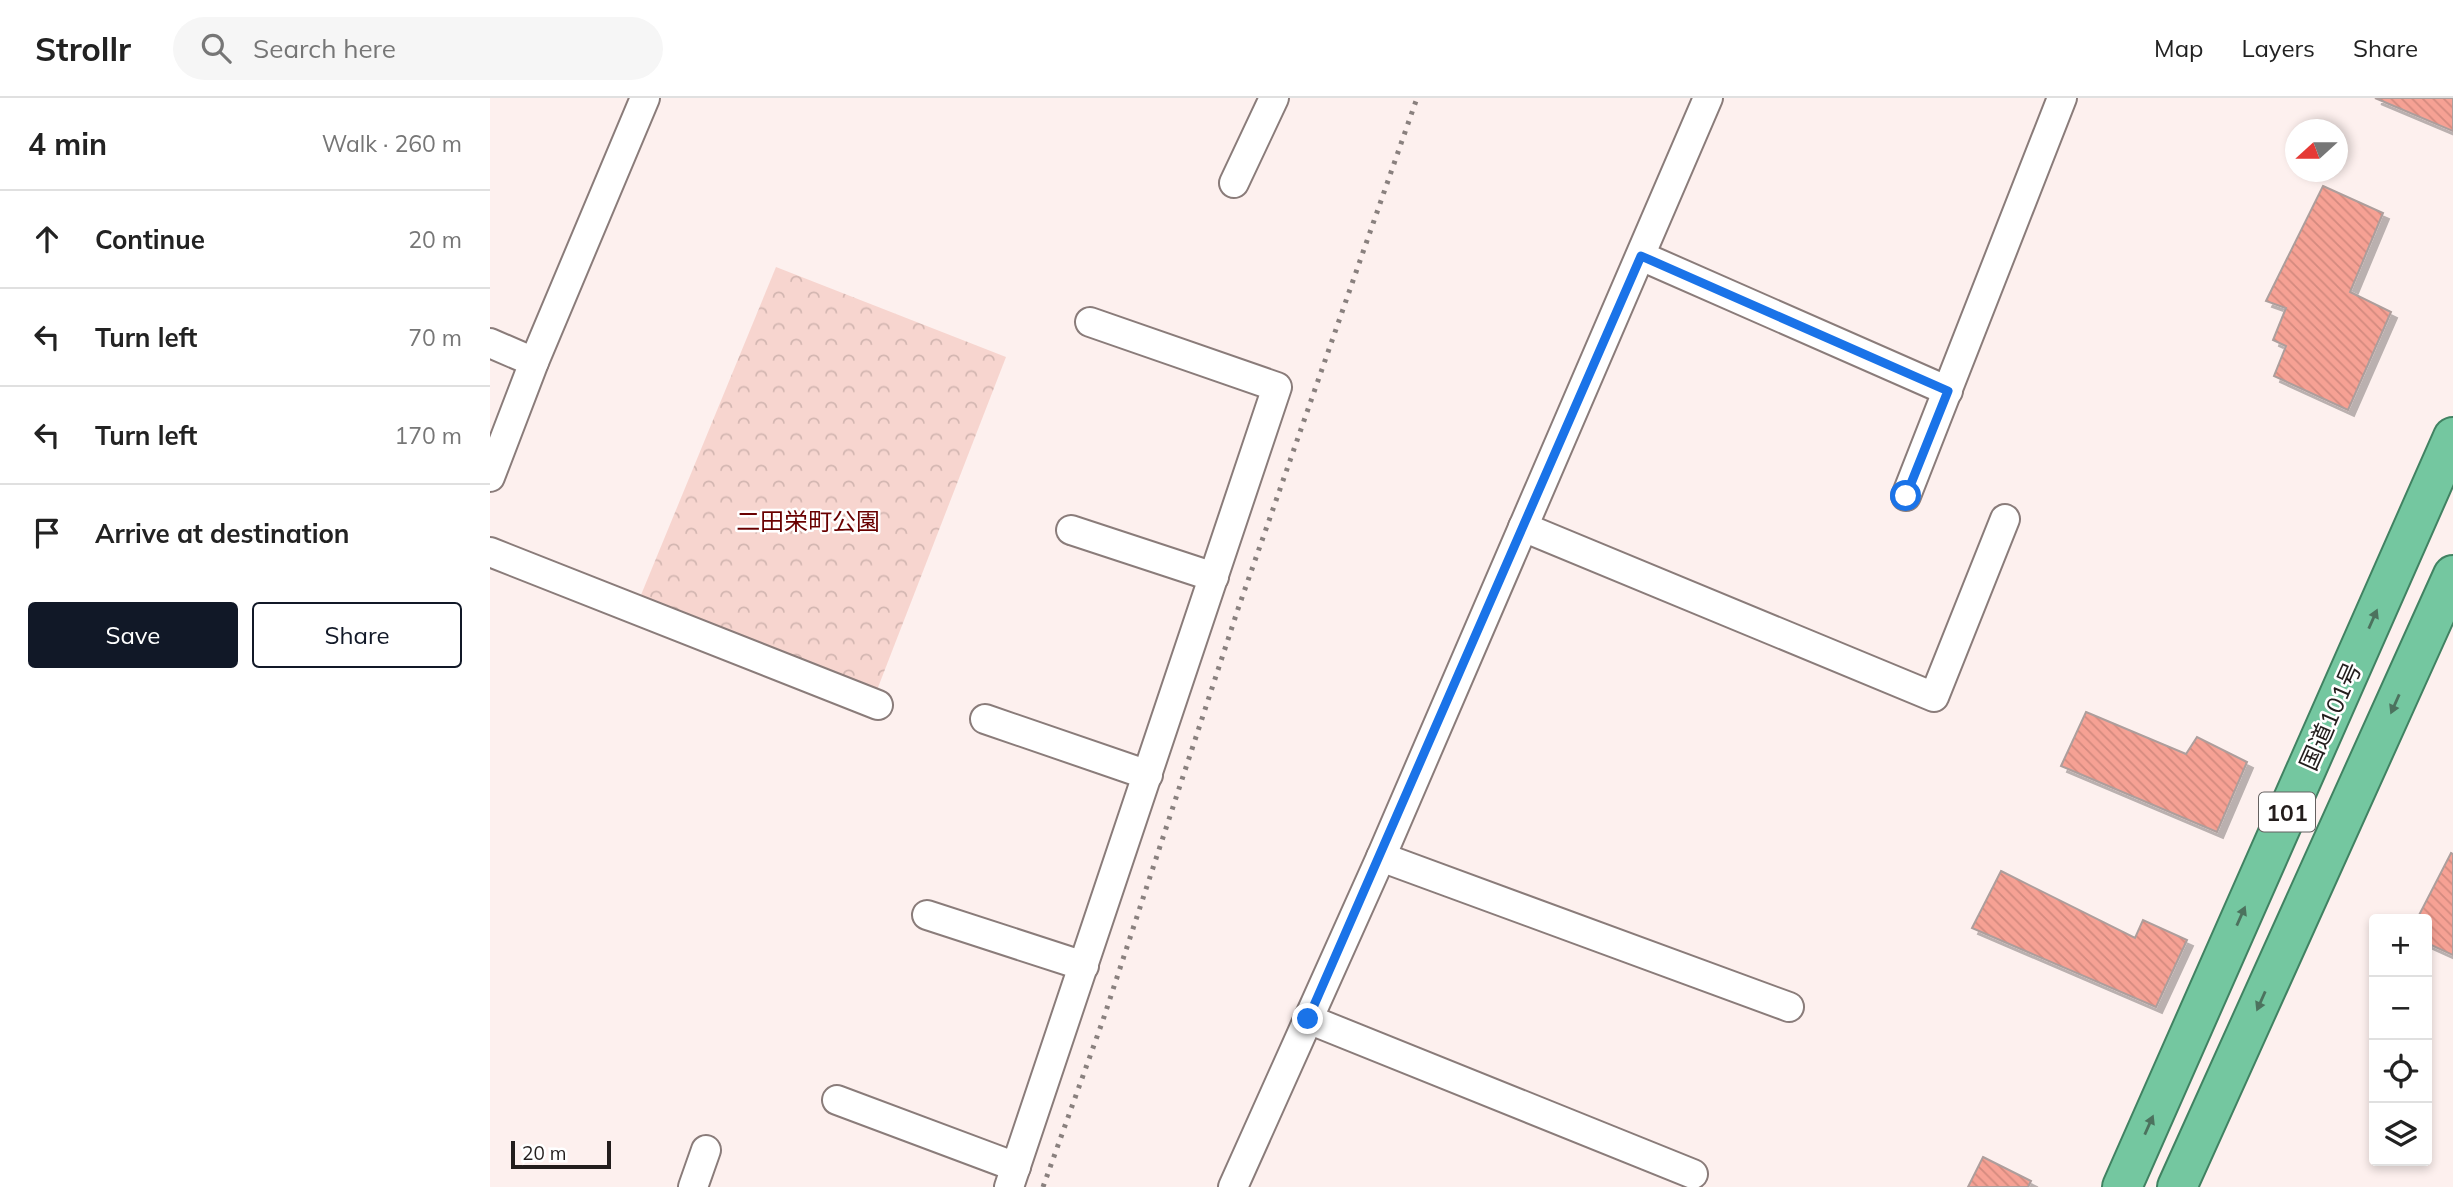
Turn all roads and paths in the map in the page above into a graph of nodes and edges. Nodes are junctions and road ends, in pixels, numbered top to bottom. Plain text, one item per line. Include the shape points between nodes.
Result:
1 (645, 98) edge
2 (1275, 98) edge
3 (1708, 98) edge
4 (2062, 98) edge
5 (1234, 183) dead end
6 (1641, 256) junction
7 (1090, 323) dead end
8 (490, 343) edge
9 (534, 362) junction
10 (1948, 391) junction
11 (2453, 437) edge
12 (490, 477) edge
13 (1906, 496) dead end
14 (2005, 519) dead end
15 (1523, 527) junction
16 (1071, 530) dead end
17 (490, 552) edge
18 (2453, 575) edge
19 (1214, 577) junction
20 (877, 705) dead end
21 (985, 719) dead end
22 (1148, 775) junction
23 (1381, 857) junction
24 (927, 915) dead end
25 (1084, 966) junction
26 (1790, 1007) dead end
27 (1308, 1019) junction
28 (837, 1100) dead end
29 (706, 1150) dead end
30 (1693, 1174) dead end
31 (1013, 1177) edge
32 (693, 1187) edge
33 (1233, 1187) edge
34 (2122, 1187) edge
35 (2177, 1187) edge

1 - 9 street
2 - 5 street
3 - 6 street
4 - 10 street
6 - 10 street
6 - 15 street
7 - 19 street via 1277,387
8 - 9 street
9 - 12 street
10 - 13 street
34 -> 11 highway, 国道101号 / 101
14 - 15 street via 1934,697
15 - 23 street
16 - 19 street
17 - 20 street
18 -> 35 highway, 101
19 - 22 street
21 - 22 street
22 - 25 street
23 - 26 street
23 - 27 street
24 - 25 street
25 - 31 street
27 - 30 street
27 - 33 street
28 - 31 street
29 - 32 street

